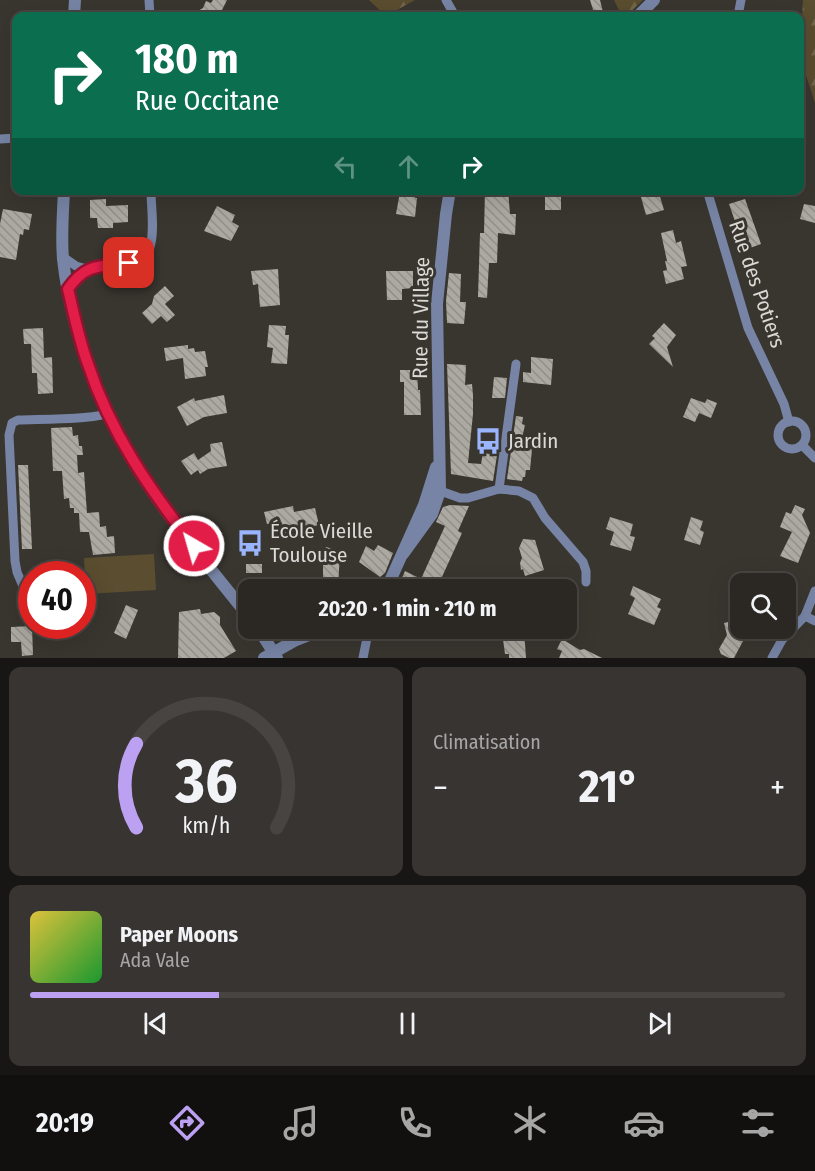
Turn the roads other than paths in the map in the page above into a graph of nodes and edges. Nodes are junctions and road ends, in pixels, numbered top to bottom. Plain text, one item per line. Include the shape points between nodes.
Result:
1 (654, 0) edge
2 (642, 12) edge
3 (64, 195) edge
4 (151, 195) edge
5 (449, 195) edge
6 (708, 195) edge
7 (63, 257) junction
8 (87, 268) junction
9 (68, 289) junction
10 (516, 364) dead end
11 (109, 413) junction
12 (789, 422) junction
13 (802, 445) junction
14 (815, 458) edge
15 (435, 489) junction
16 (499, 489) junction
17 (18, 575) edge
18 (391, 579) edge
19 (586, 582) dead end
20 (815, 591) edge
21 (238, 603) edge
22 (805, 616) junction
23 (815, 621) edge
24 (264, 639) edge
25 (300, 639) edge
26 (367, 639) edge
27 (273, 657) edge
28 (363, 658) edge
29 (772, 658) edge

1 - 2 street
3 - 7 street
4 - 8 street via 152,238 142,257 129,263
5 - 15 street, Rue du Village via 437,304 439,448
6 - 12 street, Rue des Potiers via 748,328
7 - 8 street
7 - 9 street
8 - 9 street
9 - 11 street via 88,366
10 - 16 street
11 - 17 street via 12,423 9,435
11 - 21 street via 149,487
12 - 13 street, Rue des Potiers via 803,428 806,437
12 - 13 street via 780,428 778,439 787,448
13 - 14 street
15 - 16 street via 468,498
15 - 18 street, Rue du Village via 410,532
16 - 19 street via 519,491 534,498 545,518 583,562
20 - 22 street
22 - 23 street
22 - 29 street via 782,640
24 - 27 street
25 - 27 street
26 - 28 street

